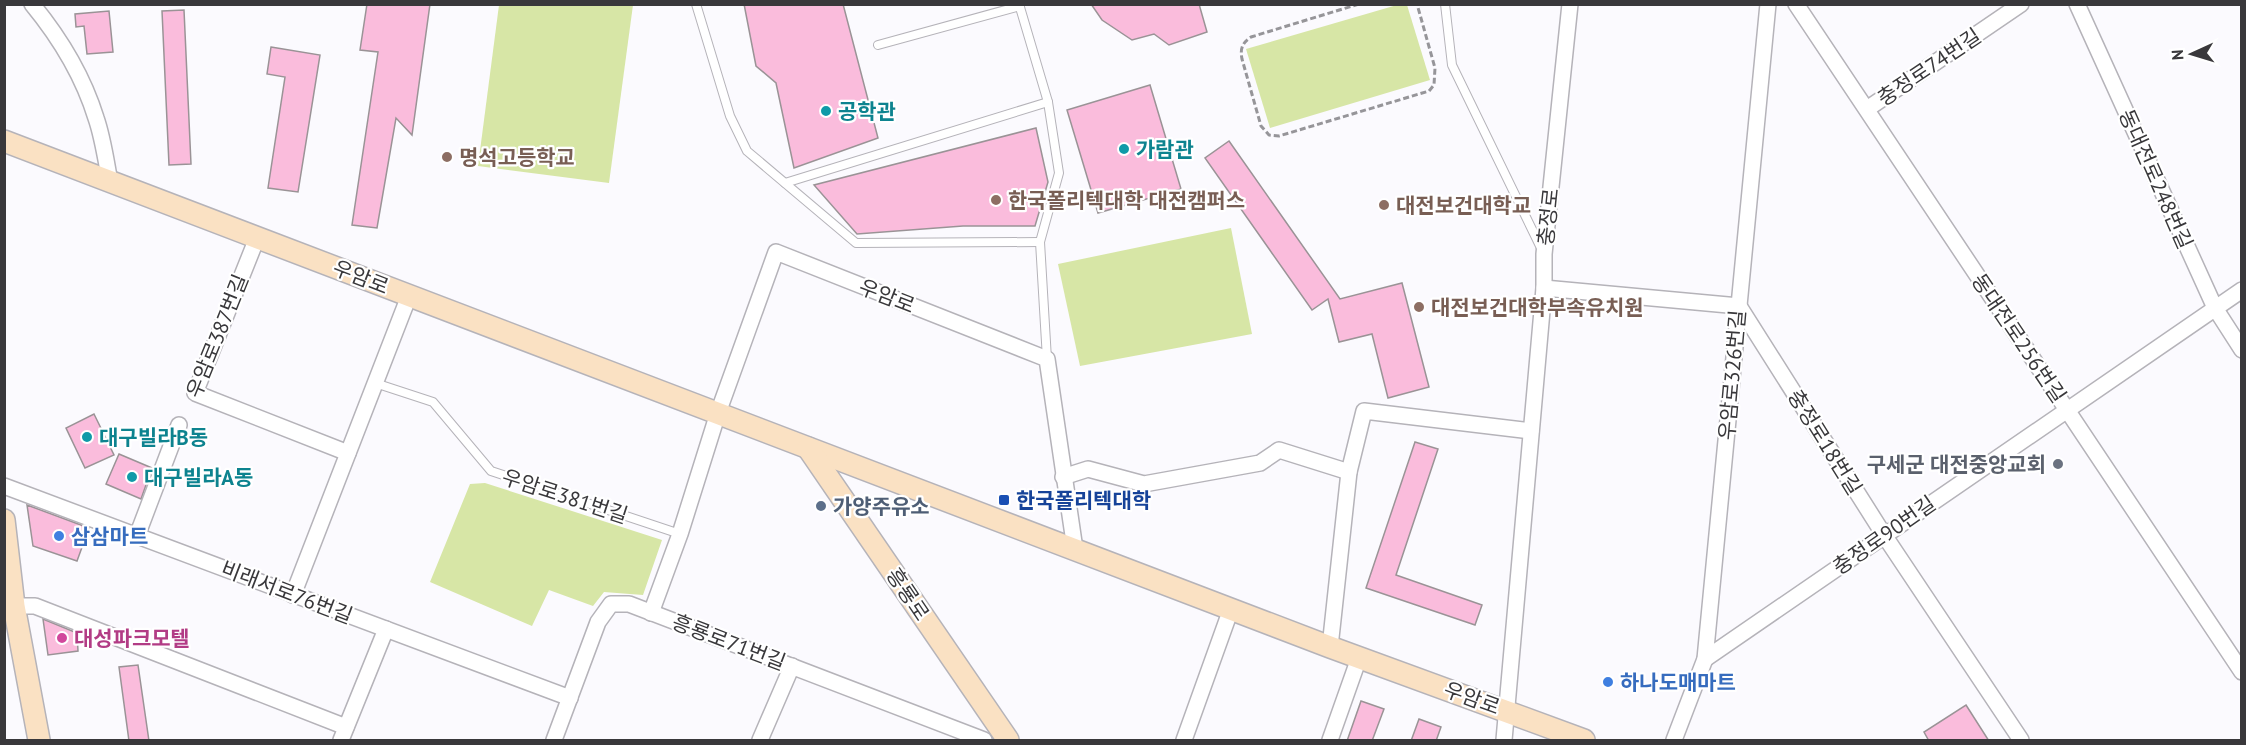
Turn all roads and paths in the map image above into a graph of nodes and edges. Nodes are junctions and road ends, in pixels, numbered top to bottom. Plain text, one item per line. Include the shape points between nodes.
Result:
1 (32, 4) edge
2 (696, 4) edge
3 (1359, 4) edge
4 (1417, 4) edge
5 (1445, 4) edge
6 (1570, 4) edge
7 (1768, 4) edge
8 (1796, 4) edge
9 (2021, 4) edge
10 (2077, 4) edge
11 (1019, 5) edge
12 (2000, 10) edge
13 (878, 45) dead end
14 (1048, 102) junction
15 (1867, 109) junction
16 (4, 141) edge
17 (110, 182) junction
18 (785, 183) junction
19 (257, 238) junction
20 (1040, 242) junction
21 (1544, 254) junction
22 (1544, 288) junction
23 (2241, 290) edge
24 (409, 296) junction
25 (1739, 306) junction
26 (2215, 308) junction
27 (2241, 350) edge
28 (1047, 359) junction
29 (375, 383) junction
30 (2067, 410) junction
31 (718, 413) junction
32 (179, 425) dead end
33 (1531, 431) junction
34 (808, 448) junction
35 (348, 453) junction
36 (1349, 472) junction
37 (1062, 477) junction
38 (4, 486) edge
39 (4, 519) edge
40 (680, 534) junction
41 (1884, 535) junction
42 (137, 536) junction
43 (1075, 549) junction
44 (293, 594) junction
45 (9, 604) edge
46 (1231, 609) junction
47 (651, 613) junction
48 (386, 629) junction
49 (1330, 647) junction
50 (1359, 658) junction
51 (1705, 659) junction
52 (792, 666) junction
53 (2241, 672) edge
54 (570, 698) junction
55 (1506, 711) junction
56 (344, 734) edge
57 (960, 737) edge
58 (39, 741) edge
59 (554, 741) edge
60 (760, 741) edge
61 (984, 741) edge
62 (1008, 741) edge
63 (1184, 741) edge
64 (1330, 741) edge
65 (1504, 741) edge
66 (1584, 741) edge
67 (1674, 741) edge
68 (2021, 741) edge

1 - 17 street via 50,25 82,80 97,120
2 - 18 lane via 730,116 747,151
3 - 4 path via 1245,42 1242,59 1261,126 1269,135 1279,136 1429,91 1434,85 1435,68
5 - 21 lane via 1452,65
6 - 21 street, 충정로
7 - 25 street, 우암로326번길
8 - 15 street, 동대전로256번길
9 - 12 street, 충정로74번길
10 - 26 street, 동대전로248번길
11 - 13 lane
11 - 14 lane
12 - 15 street, 충정로74번길
14 - 18 lane
14 - 20 lane via 1059,173
15 - 30 street, 동대전로256번길
16 - 17 main road, 우암로
17 - 19 main road, 우암로
18 - 20 lane via 856,243
19 - 24 main road, 우암로
19 - 35 street, 우암로387번길 via 195,393
20 - 28 lane
21 - 22 street, 충정로
22 - 25 street
22 - 33 street, 충정로
23 - 26 street, 충정로90번길
24 - 29 street
24 - 31 main road, 우암로
25 - 41 street, 충정로18번길
25 - 51 street, 우암로326번길
26 - 27 street, 동대전로248번길
26 - 30 street, 충정로90번길
28 - 31 street, 우암로 via 776,252
28 - 37 street
29 - 35 street
29 - 40 lane, 우암로381번길 via 433,402 491,471
30 - 41 street, 충정로90번길
30 - 53 street, 동대전로256번길
31 - 34 main road, 우암로
31 - 40 street, 우암로
32 - 42 street, 우암로387번길
33 - 36 street via 1364,411
33 - 55 street, 충정로
34 - 43 main road, 우암로
34 - 62 main road, 흥룡로
35 - 44 street
36 - 37 street via 1279,450 1260,464 1144,484 1088,469
36 - 49 street
37 - 43 street
38 - 42 street, 비래서로76번길
39 - 45 main road
40 - 47 street, 우암로
41 - 51 street, 충정로90번길
41 - 68 street, 충정로18번길
42 - 44 street, 비래서로76번길
43 - 46 main road, 우암로
44 - 48 street, 비래서로76번길
45 - 56 street via 35,606
45 - 58 main road
46 - 49 main road, 우암로
46 - 63 street
47 - 52 street, 흥룡로71번길
47 - 54 street, 흥룡로71번길 via 628,604 611,604 598,622
48 - 54 street, 비래서로76번길
48 - 56 street
49 - 50 main road, 우암로
50 - 55 main road, 우암로
50 - 64 street
51 - 67 street, 우암로326번길
52 - 57 street, 흥룡로71번길
52 - 60 street
54 - 59 street, 흥룡로71번길
55 - 65 street, 충정로
55 - 66 main road, 우암로
57 - 61 street, 흥룡로71번길

